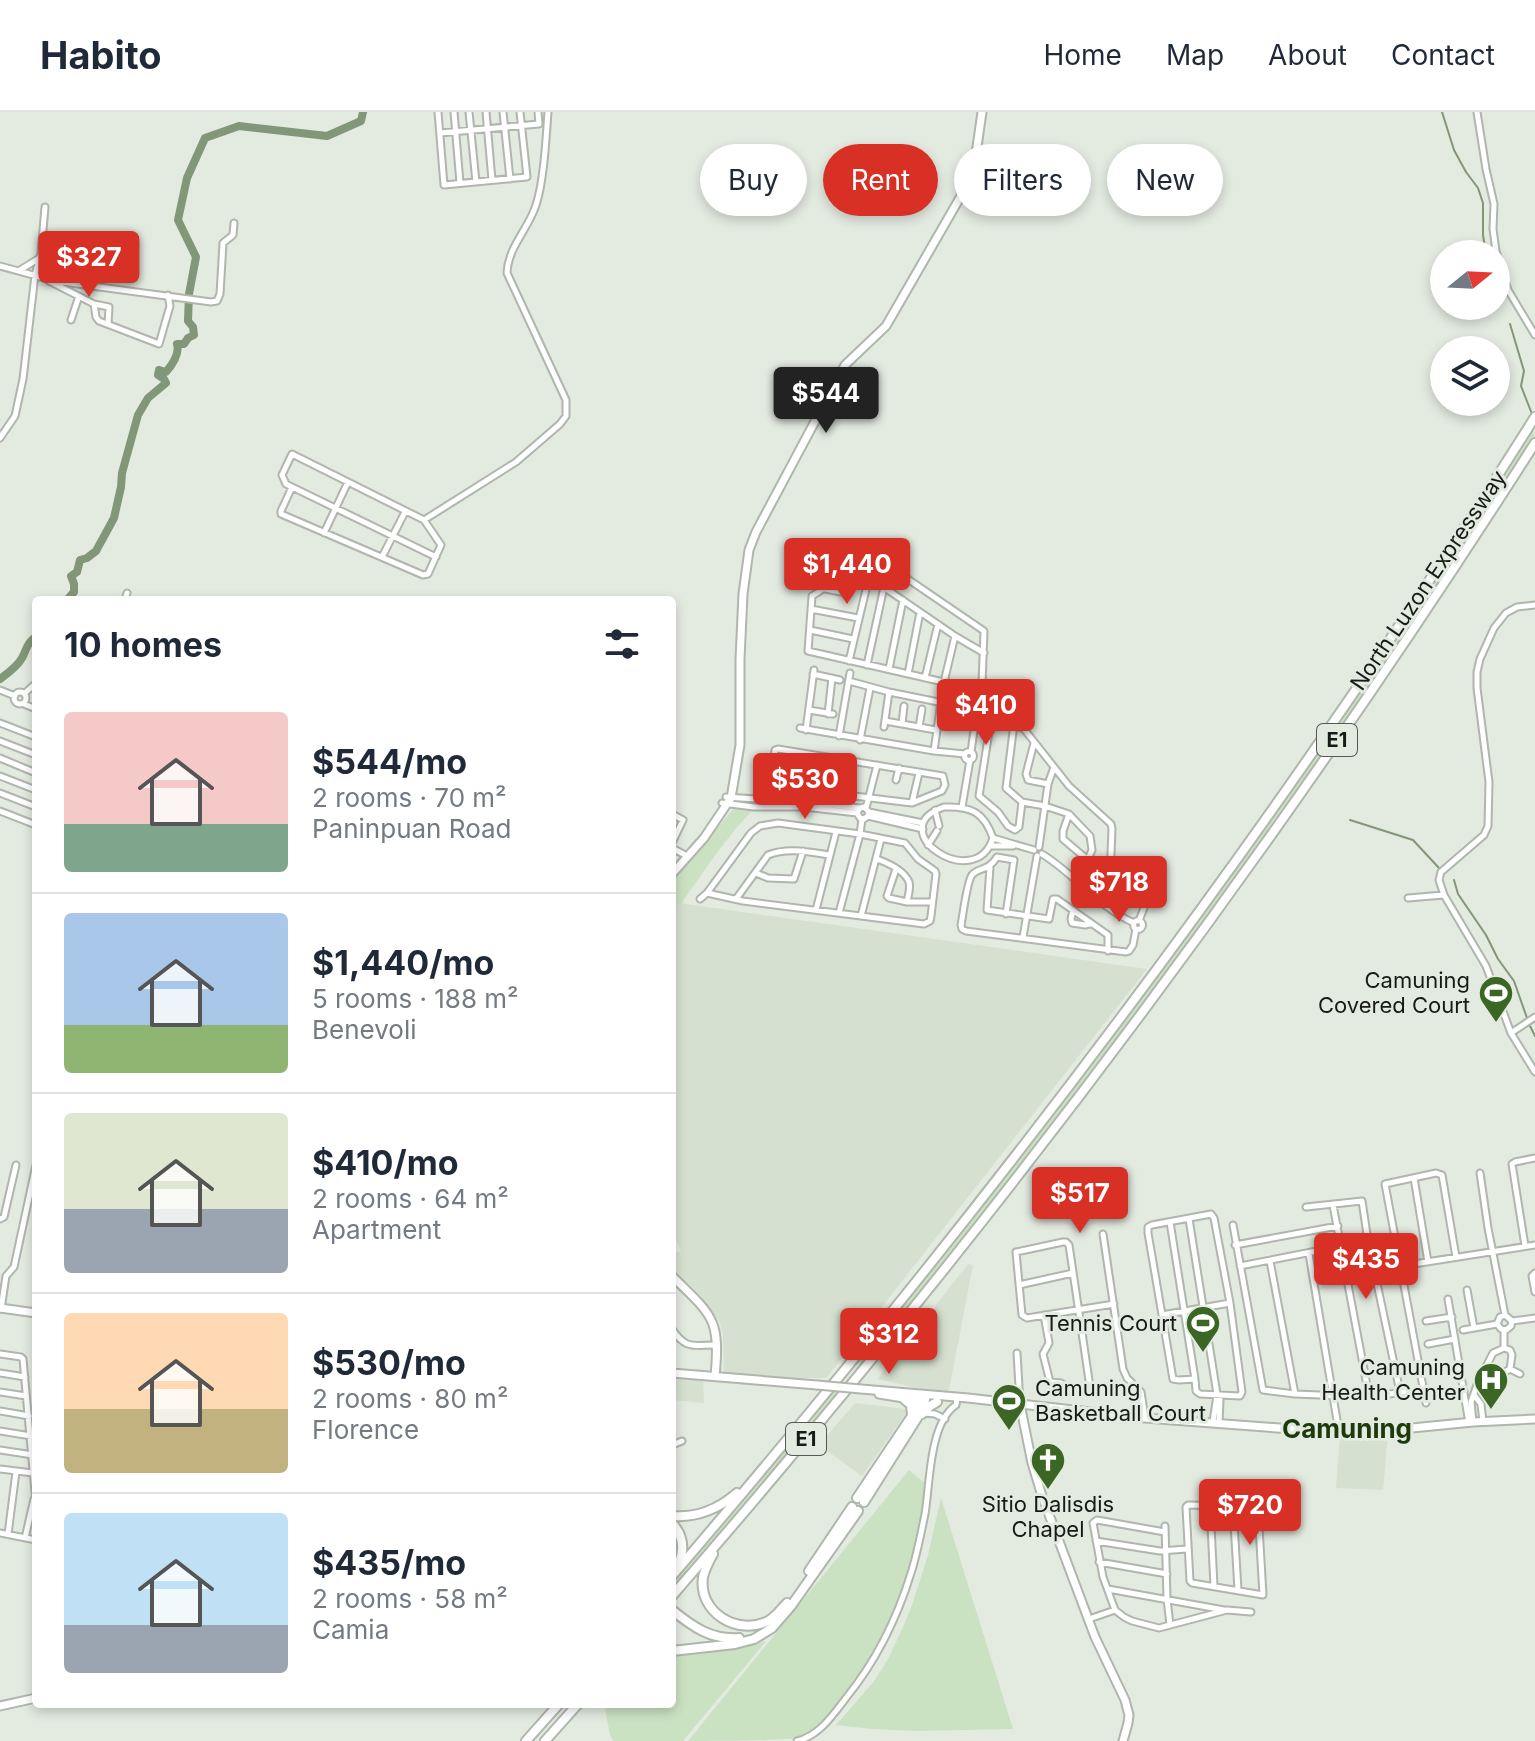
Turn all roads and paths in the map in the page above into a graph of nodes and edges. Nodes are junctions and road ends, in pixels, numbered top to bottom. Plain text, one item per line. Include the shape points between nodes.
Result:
1 (438, 112) edge
2 (454, 112) edge
3 (469, 112) edge
4 (486, 112) edge
5 (503, 112) edge
6 (520, 112) edge
7 (538, 112) edge
8 (548, 112) edge
9 (982, 112) edge
10 (1477, 112) edge
11 (521, 126) junction
12 (505, 127) junction
13 (488, 129) junction
14 (472, 130) junction
15 (456, 132) junction
16 (440, 133) junction
17 (510, 179) junction
18 (492, 180) junction
19 (476, 182) junction
20 (460, 183) junction
21 (45, 207) dead end
22 (234, 223) dead end
23 (39, 258) junction
24 (0, 266) edge
25 (20, 271) junction
26 (35, 275) junction
27 (46, 279) junction
28 (168, 295) junction
29 (79, 296) junction
30 (94, 304) junction
31 (71, 320) dead end
32 (108, 324) junction
33 (1535, 335) edge
34 (1534, 420) edge
35 (0, 438) edge
36 (1535, 443) edge
37 (348, 482) junction
38 (292, 487) junction
39 (336, 508) junction
40 (405, 511) junction
41 (424, 520) junction
42 (324, 533) junction
43 (394, 535) junction
44 (850, 555) junction
45 (874, 556) junction
46 (382, 557) junction
47 (436, 557) junction
48 (869, 577) junction
49 (884, 587) junction
50 (825, 589) junction
51 (903, 600) junction
52 (1535, 605) edge
53 (811, 609) junction
54 (920, 612) junction
55 (858, 618) junction
56 (938, 624) junction
57 (810, 630) junction
58 (955, 636) junction
59 (853, 639) junction
60 (984, 653) junction
61 (849, 661) junction
62 (867, 665) junction
63 (889, 669) junction
64 (850, 673) dead end
65 (908, 674) junction
66 (832, 678) junction
67 (925, 678) junction
68 (840, 680) dead end
69 (849, 681) junction
70 (944, 682) junction
71 (982, 684) junction
72 (32, 688) edge
73 (870, 688) junction
74 (974, 689) junction
75 (0, 690) edge
76 (889, 692) junction
77 (979, 695) junction
78 (15, 696) junction
79 (24, 699) junction
80 (941, 702) junction
81 (32, 704) edge
82 (904, 706) dead end
83 (968, 708) dead end
84 (922, 709) dead end
85 (809, 710) junction
86 (0, 723) edge
87 (902, 724) junction
88 (1014, 724) junction
89 (919, 727) junction
90 (936, 730) junction
91 (32, 735) edge
92 (839, 736) junction
93 (860, 740) junction
94 (0, 741) edge
95 (883, 743) junction
96 (1034, 743) junction
97 (934, 751) junction
98 (32, 753) edge
99 (968, 753) junction
100 (881, 754) dead end
101 (0, 758) edge
102 (877, 765) junction
103 (1054, 767) junction
104 (899, 768) junction
105 (32, 771) edge
106 (919, 773) junction
107 (798, 774) dead end
108 (0, 776) edge
109 (822, 778) dead end
110 (896, 780) dead end
111 (849, 782) dead end
112 (1048, 784) junction
113 (32, 788) edge
114 (796, 788) junction
115 (820, 791) junction
116 (0, 793) edge
117 (847, 794) junction
118 (870, 797) junction
119 (727, 801) junction
120 (1022, 802) junction
121 (912, 803) junction
122 (32, 805) edge
123 (1045, 806) junction
124 (962, 807) junction
125 (935, 810) junction
126 (0, 811) edge
127 (864, 813) junction
128 (1069, 814) junction
129 (676, 816) edge
130 (32, 823) edge
131 (923, 826) junction
132 (836, 832) junction
133 (860, 834) junction
134 (676, 836) edge
135 (993, 838) junction
136 (881, 839) junction
137 (928, 845) junction
138 (1016, 845) junction
139 (992, 846) junction
140 (676, 848) edge
141 (803, 851) junction
142 (1038, 852) junction
143 (686, 855) junction
144 (829, 855) junction
145 (997, 857) junction
146 (877, 859) junction
147 (1088, 859) junction
148 (676, 864) edge
149 (991, 865) junction
150 (676, 869) edge
151 (896, 869) junction
152 (756, 873) junction
153 (1110, 878) junction
154 (707, 893) junction
155 (1444, 895) junction
156 (1408, 898) dead end
157 (700, 899) dead end
158 (736, 899) junction
159 (907, 902) junction
160 (932, 902) junction
161 (816, 910) junction
162 (1073, 910) junction
163 (839, 913) junction
164 (1006, 914) junction
165 (861, 916) junction
166 (1027, 916) junction
167 (1091, 923) junction
168 (1138, 925) junction
169 (1150, 929) dead end
170 (1023, 938) junction
171 (1108, 951) junction
172 (1535, 1017) edge
173 (1511, 1033) junction
174 (1535, 1072) edge
175 (1535, 1158) edge
176 (16, 1165) dead end
177 (1480, 1173) dead end
178 (1414, 1178) junction
179 (32, 1184) edge
180 (1333, 1205) junction
181 (1306, 1207) dead end
182 (0, 1219) edge
183 (1189, 1219) junction
184 (1169, 1222) junction
185 (1233, 1225) dead end
186 (1338, 1226) junction
187 (1103, 1234) dead end
188 (1368, 1241) junction
189 (1235, 1245) junction
190 (1535, 1245) edge
191 (1341, 1246) junction
192 (1525, 1246) junction
193 (1493, 1252) junction
194 (1309, 1254) junction
195 (1456, 1257) junction
196 (1270, 1261) junction
197 (1428, 1262) junction
198 (1240, 1266) junction
199 (1401, 1266) junction
200 (1073, 1273) junction
201 (1535, 1273) edge
202 (676, 1280) edge
203 (1019, 1285) junction
204 (1467, 1290) dead end
205 (1535, 1292) edge
206 (1448, 1299) dead end
207 (1230, 1303) junction
208 (1114, 1304) junction
209 (1204, 1307) junction
210 (1, 1308) edge
211 (1078, 1308) junction
212 (32, 1312) edge
213 (1183, 1312) junction
214 (1044, 1315) junction
215 (1162, 1315) junction
216 (1505, 1315) junction
217 (1452, 1317) junction
218 (1535, 1318) edge
219 (1426, 1321) dead end
220 (1512, 1321) junction
221 (1497, 1324) junction
222 (1474, 1328) junction
223 (1463, 1330) dead end
224 (1504, 1331) junction
225 (676, 1335) edge
226 (1455, 1339) junction
227 (717, 1344) junction
228 (1428, 1344) dead end
229 (1504, 1348) junction
230 (1017, 1353) dead end
231 (0, 1354) edge
232 (1460, 1367) junction
233 (1510, 1369) junction
234 (1445, 1370) dead end
235 (0, 1373) edge
236 (676, 1373) edge
237 (1520, 1374) dead end
238 (715, 1376) junction
239 (1482, 1376) junction
240 (25, 1377) junction
241 (1195, 1379) junction
242 (1134, 1385) junction
243 (861, 1389) junction
244 (1410, 1391) dead end
245 (1464, 1391) junction
246 (0, 1392) edge
247 (1400, 1392) junction
248 (1217, 1394) junction
249 (1295, 1394) junction
250 (1446, 1394) dead end
251 (1334, 1395) junction
252 (1474, 1395) junction
253 (26, 1396) junction
254 (1369, 1397) junction
255 (923, 1398) junction
256 (904, 1399) junction
257 (957, 1400) junction
258 (937, 1402) junction
259 (1426, 1403) dead end
260 (1020, 1404) junction
261 (1144, 1404) junction
262 (1136, 1405) junction
263 (0, 1411) edge
264 (923, 1413) junction
265 (29, 1416) junction
266 (914, 1418) junction
267 (1141, 1418) junction
268 (945, 1419) junction
269 (1535, 1419) edge
270 (1471, 1422) junction
271 (1483, 1422) junction
272 (1216, 1423) junction
273 (0, 1431) edge
274 (1339, 1432) junction
275 (31, 1436) junction
276 (682, 1441) dead end
277 (676, 1443) edge
278 (32, 1446) edge
279 (0, 1450) edge
280 (32, 1455) edge
281 (0, 1469) edge
282 (16, 1472) junction
283 (32, 1473) edge
284 (754, 1480) junction
285 (858, 1504) junction
286 (1210, 1506) junction
287 (1233, 1506) junction
288 (32, 1511) edge
289 (676, 1516) edge
290 (676, 1528) edge
291 (0, 1533) edge
292 (8, 1534) junction
293 (724, 1536) junction
294 (25, 1538) junction
295 (32, 1539) edge
296 (1096, 1541) junction
297 (1187, 1549) junction
298 (1165, 1550) junction
299 (1099, 1562) junction
300 (676, 1568) edge
301 (676, 1570) edge
302 (1167, 1574) junction
303 (1214, 1586) junction
304 (1107, 1588) junction
305 (1238, 1590) junction
306 (676, 1591) edge
307 (1167, 1599) junction
308 (787, 1603) junction
309 (1115, 1610) junction
310 (1227, 1610) junction
311 (1251, 1612) dead end
312 (676, 1613) edge
313 (782, 1617) junction
314 (1089, 1619) junction
315 (1170, 1625) junction
316 (769, 1627) junction
317 (676, 1651) edge
318 (32, 1699) edge
319 (0, 1706) edge
320 (555, 1708) edge
321 (574, 1708) edge
322 (526, 1741) edge
323 (545, 1741) edge
324 (797, 1741) edge
325 (1123, 1741) edge

1 - 16 street
2 - 15 street
3 - 14 street
4 - 13 street
5 - 12 street
6 - 11 street
7 - 11 street via 539,124
8 - 41 street via 539,194 507,273 566,400 566,416 516,462
9 - 119 main road via 969,182 886,326 845,365 749,550 740,745
10 - 33 street via 1494,204 1496,251 1508,290
11 - 12 street
11 - 17 street via 527,177
12 - 13 street
12 - 17 street
13 - 14 street
13 - 18 street
14 - 15 street
14 - 19 street
15 - 16 street
15 - 20 street
16 - 20 street via 444,185
17 - 18 street
18 - 19 street
19 - 20 street
21 - 23 street
22 - 28 street via 233,235 223,243 220,298 211,302
23 - 25 street
23 - 26 street
24 - 25 street
25 - 26 street
26 - 27 street
26 - 35 street via 18,406
27 - 28 street
27 - 29 street
28 - 32 street via 159,344
29 - 30 street
29 - 31 street
30 - 32 street via 97,319
30 - 32 street via 109,307
34 - 284 highway, North Luzon Expressway / E1 via 1405,617 1206,902 1030,1137
36 - 293 highway, North Luzon Expressway / E1 via 1315,773 1129,1029 886,1342
37 - 38 street via 292,454 282,475
37 - 39 street
37 - 40 street
38 - 39 street
38 - 42 street via 281,514
39 - 42 street
39 - 43 street
40 - 41 street
40 - 43 street
41 - 47 street via 441,545
42 - 46 street
43 - 46 street
43 - 47 street
44 - 45 street
44 - 50 street via 836,556
44 - 50 street via 841,592
45 - 48 street
45 - 60 street via 984,631
46 - 47 street via 423,575
48 - 49 street
48 - 55 street
49 - 51 street
49 - 62 street
50 - 53 street via 812,596
51 - 54 street
51 - 63 street
52 - 155 street via 1506,613 1480,659 1477,688 1489,782 1488,826 1441,872
53 - 55 street
53 - 57 street
54 - 56 street
54 - 65 street
55 - 59 street
56 - 58 street
56 - 67 street
57 - 59 street
57 - 61 street via 808,651
58 - 60 street
58 - 70 street
59 - 61 street
60 - 71 street
61 - 62 street
62 - 63 street
63 - 65 street
64 - 69 street
65 - 67 street
66 - 68 street
66 - 85 street via 814,672
66 - 85 street via 830,714
67 - 70 street
69 - 73 street
69 - 92 street
70 - 74 street
71 - 74 street
71 - 77 street via 985,690
72 - 79 street
73 - 76 street
73 - 93 street
74 - 77 street
75 - 78 street
76 - 80 street
76 - 87 street via 884,724
77 - 99 street
78 - 79 street via 19,692
78 - 79 street via 17,703
79 - 81 street
80 - 83 street
80 - 90 street
82 - 87 street
84 - 89 street
85 - 92 street via 803,729
86 - 91 street
87 - 89 street
88 - 96 street
88 - 120 street via 1005,786
88 - 120 street via 997,716 991,719 979,796 1015,830
89 - 90 street
90 - 97 street
92 - 93 street
93 - 95 street
94 - 98 street
95 - 97 street
95 - 100 street
96 - 103 street
96 - 112 street via 1026,778
97 - 99 street
99 - 124 street
101 - 105 street
102 - 104 street
102 - 114 street via 775,750 771,786
102 - 118 street
103 - 112 street
103 - 153 street via 1112,826
104 - 106 street
104 - 110 street
106 - 121 street
106 - 121 street via 943,776 945,785
107 - 114 street
108 - 113 street
109 - 115 street
111 - 117 street
112 - 123 street
114 - 115 street
115 - 117 street
116 - 122 street
117 - 118 street
118 - 121 street
118 - 127 street
119 - 127 street
119 - 143 main road
120 - 123 street
123 - 128 street
123 - 142 street
124 - 125 street
124 - 135 street via 984,819
125 - 131 street
125 - 137 street via 938,829
126 - 130 street
127 - 131 street
127 - 133 street
128 - 147 street via 1090,836
128 - 147 street via 1063,838
129 - 134 street via 683,820
131 - 137 street
132 - 133 street
132 - 144 street
132 - 154 street via 778,823 760,826
133 - 136 street
133 - 163 street
135 - 138 street
135 - 139 street
136 - 146 street
136 - 160 street via 905,843 935,871
137 - 139 street via 959,860
138 - 139 street
138 - 142 street
139 - 145 street
140 - 143 street
141 - 144 street
141 - 152 street via 773,852
141 - 152 street via 794,879
142 - 166 street
142 - 168 street via 1115,914
143 - 148 main road
143 - 150 main road
144 - 161 street
145 - 149 street
145 - 164 street via 1014,860
146 - 151 street
146 - 165 street
147 - 153 street
149 - 164 street via 986,909
149 - 170 street via 970,878 962,929
151 - 159 street via 910,885
151 - 159 street via 887,896
152 - 158 street
153 - 168 street via 1145,901
154 - 157 street
154 - 158 street
155 - 156 street
155 - 173 street via 1486,966
158 - 161 street
159 - 160 street
160 - 165 street via 930,921 924,924
161 - 163 street
162 - 166 street via 1055,898 1049,919
162 - 167 street
162 - 167 street via 1072,923
163 - 165 street
164 - 166 street
166 - 170 street
167 - 171 street via 1109,938
168 - 169 street
168 - 171 street via 1129,951
170 - 171 street
172 - 173 street
173 - 174 street
175 - 192 street via 1512,1164
176 - 182 street
177 - 193 street
178 - 195 street via 1440,1173 1444,1177
178 - 197 street
178 - 199 street via 1385,1184
179 - 210 street
180 - 181 street
180 - 186 street
180 - 188 street via 1362,1201
183 - 184 street
183 - 207 street via 1213,1216
183 - 209 street
184 - 213 street
184 - 215 street via 1148,1229
185 - 189 street
186 - 189 street
186 - 191 street
187 - 208 street
188 - 191 street
188 - 247 street
189 - 198 street
190 - 192 street
191 - 194 street
191 - 254 street
192 - 193 street
193 - 195 street
193 - 216 street
194 - 196 street
194 - 251 street
195 - 197 street
196 - 198 street
196 - 249 street
197 - 199 street
198 - 249 street via 1261,1387
199 - 259 street
200 - 203 street
200 - 203 street via 1066,1242 1022,1250 1015,1253
200 - 211 street
201 - 205 street
202 - 227 main road via 708,1312
203 - 214 street via 1023,1316
204 - 222 street
206 - 217 street
207 - 209 street
207 - 248 street via 1242,1394
208 - 211 street
208 - 242 street via 1123,1369
209 - 213 street
209 - 248 street
210 - 212 main road
211 - 214 street
211 - 214 street via 1089,1389 1050,1382 1043,1354 1049,1343
213 - 215 street
213 - 241 street
215 - 241 street via 1173,1379
216 - 220 street
216 - 221 street
217 - 219 street
217 - 226 street
218 - 220 street
220 - 224 street
221 - 222 street
221 - 224 street
222 - 223 street
224 - 229 street
225 - 227 street via 686,1344
226 - 228 street
226 - 232 street
227 - 238 main road
229 - 233 street via 1512,1355
229 - 239 street via 1493,1353
230 - 260 street
231 - 240 street via 22,1358
232 - 234 street
232 - 245 street
233 - 237 street
233 - 239 street
235 - 240 street
236 - 238 main road
238 - 243 main road, bridge
239 - 252 street
240 - 253 street
241 - 248 street via 1198,1393
242 - 261 street
242 - 262 street
243 - 255 main road
243 - 256 main road
244 - 247 street
245 - 250 street
245 - 270 street
246 - 253 street
247 - 254 street
248 - 272 street
249 - 251 street
251 - 254 street
251 - 274 street
252 - 270 street
252 - 271 street
253 - 265 street
255 - 256 main road
255 - 257 main road
255 - 258 main road
255 - 266 highway
256 - 266 highway
257 - 258 main road
257 - 260 main road
257 - 268 street
258 - 264 highway
260 - 267 main road
260 - 314 main road via 1036,1480
261 - 262 street
261 - 267 street
262 - 267 street
263 - 265 street
264 - 266 highway
264 - 268 street
265 - 275 street
266 - 285 highway
267 - 272 main road
268 - 324 street via 933,1454 912,1570 888,1631 828,1721
269 - 271 main road
270 - 271 main road
270 - 274 main road
272 - 274 main road
273 - 275 street
275 - 278 street
276 - 277 street
279 - 280 street
281 - 282 street
282 - 283 street
282 - 292 street
284 - 289 highway via 707,1512
284 - 301 highway, North Luzon Expressway / E1
285 - 308 highway
285 - 313 highway
286 - 287 street
286 - 297 street via 1186,1506
286 - 303 street
287 - 305 street
287 - 305 street via 1258,1510 1263,1595
288 - 294 street
290 - 300 highway via 683,1546
291 - 292 street
292 - 294 street
293 - 306 highway, North Luzon Expressway / E1
293 - 308 highway via 703,1576 713,1610 745,1627 772,1619
294 - 295 street
296 - 298 street
296 - 298 street via 1094,1520 1165,1529
296 - 299 street
297 - 298 street
297 - 303 street via 1190,1581
298 - 302 street
299 - 302 street
299 - 304 street
302 - 307 street
303 - 305 street
304 - 307 street
304 - 309 street
307 - 310 street
307 - 315 street
308 - 316 highway
309 - 314 street
309 - 315 street via 1141,1624
310 - 311 street
310 - 315 street
312 - 316 highway via 701,1631 727,1638
313 - 316 highway
313 - 317 highway via 754,1639
314 - 325 main road via 1127,1707
318 - 319 main road
320 - 322 highway
321 - 323 highway

